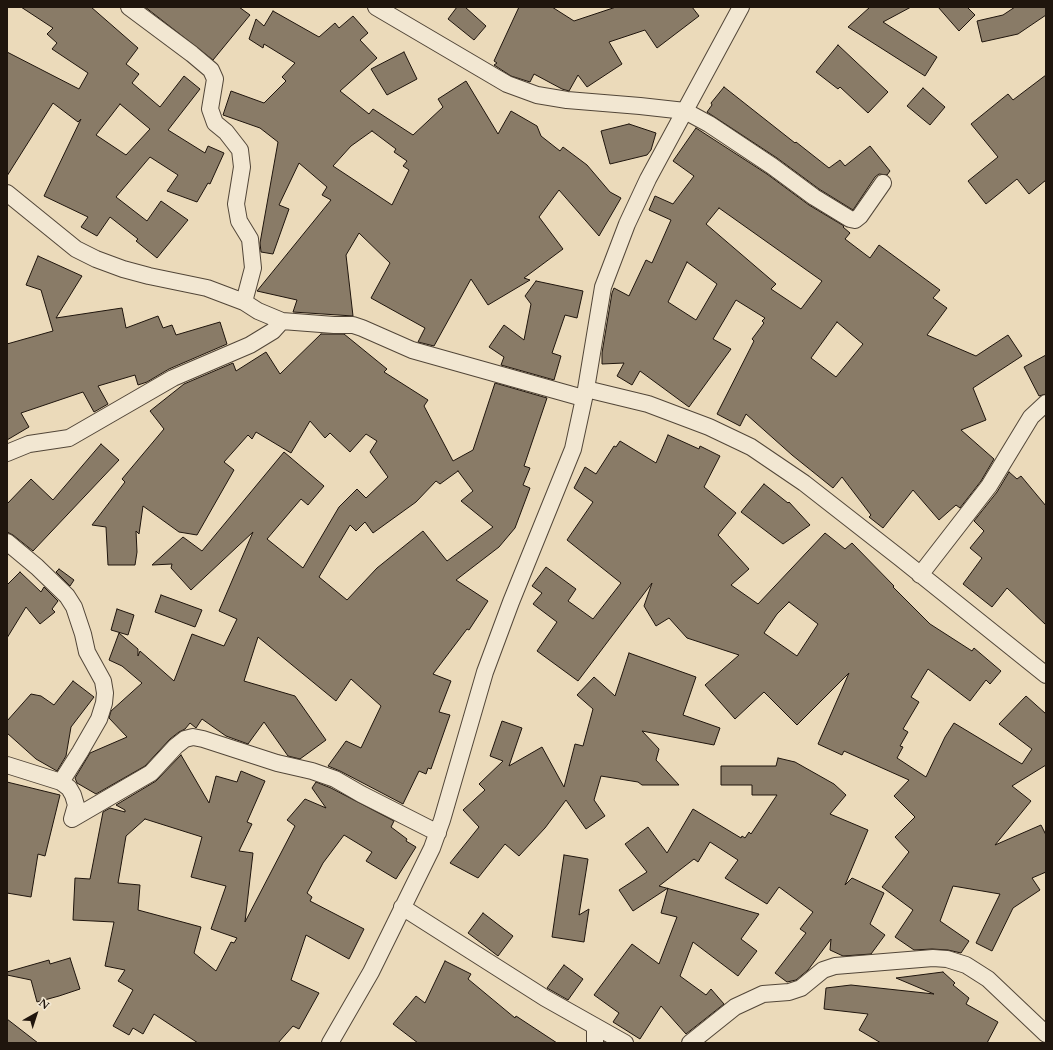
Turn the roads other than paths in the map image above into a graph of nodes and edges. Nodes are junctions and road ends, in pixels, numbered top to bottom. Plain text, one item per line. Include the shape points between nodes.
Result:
1 (129, 7) edge
2 (376, 7) edge
3 (741, 7) edge
4 (684, 111) junction
5 (883, 183) dead end
6 (7, 193) edge
7 (244, 302) junction
8 (282, 322) junction
9 (584, 394) junction
10 (1046, 403) edge
11 (7, 453) edge
12 (7, 542) edge
13 (920, 575) junction
14 (1046, 675) edge
15 (7, 765) edge
16 (61, 782) junction
17 (438, 833) junction
18 (402, 907) junction
19 (596, 1026) junction
20 (1046, 1034) edge
21 (330, 1043) edge
22 (595, 1043) edge
23 (625, 1043) edge
24 (690, 1043) edge

1 - 7 street via 211,70 215,79 210,109 215,123 240,150 242,167 236,204 239,221 250,239 253,268
2 - 4 street via 506,84 537,95
3 - 4 street
4 - 5 street via 709,124 850,219 855,220 860,216
4 - 9 street via 627,224 603,287
6 - 7 street via 76,249 96,259 149,276 207,288
7 - 8 street
8 - 9 street via 353,325 412,350
8 - 11 street via 273,331 250,345 173,378 69,438 29,444
9 - 13 street via 648,404 709,427 751,447 804,483
9 - 17 street via 573,449 485,672
10 - 13 street via 1031,417 989,486
12 - 16 street via 67,596 84,634 87,652 103,681 104,703 99,720
13 - 14 street
15 - 16 street
16 - 17 street via 69,788 76,805 72,819 151,773 176,746 193,737 335,779
17 - 18 street
18 - 19 street via 546,998
18 - 21 street via 371,972
19 - 22 street
19 - 23 street
20 - 24 street via 988,979 966,965 933,958 834,966 823,970 801,988 789,992 763,994 735,1007

